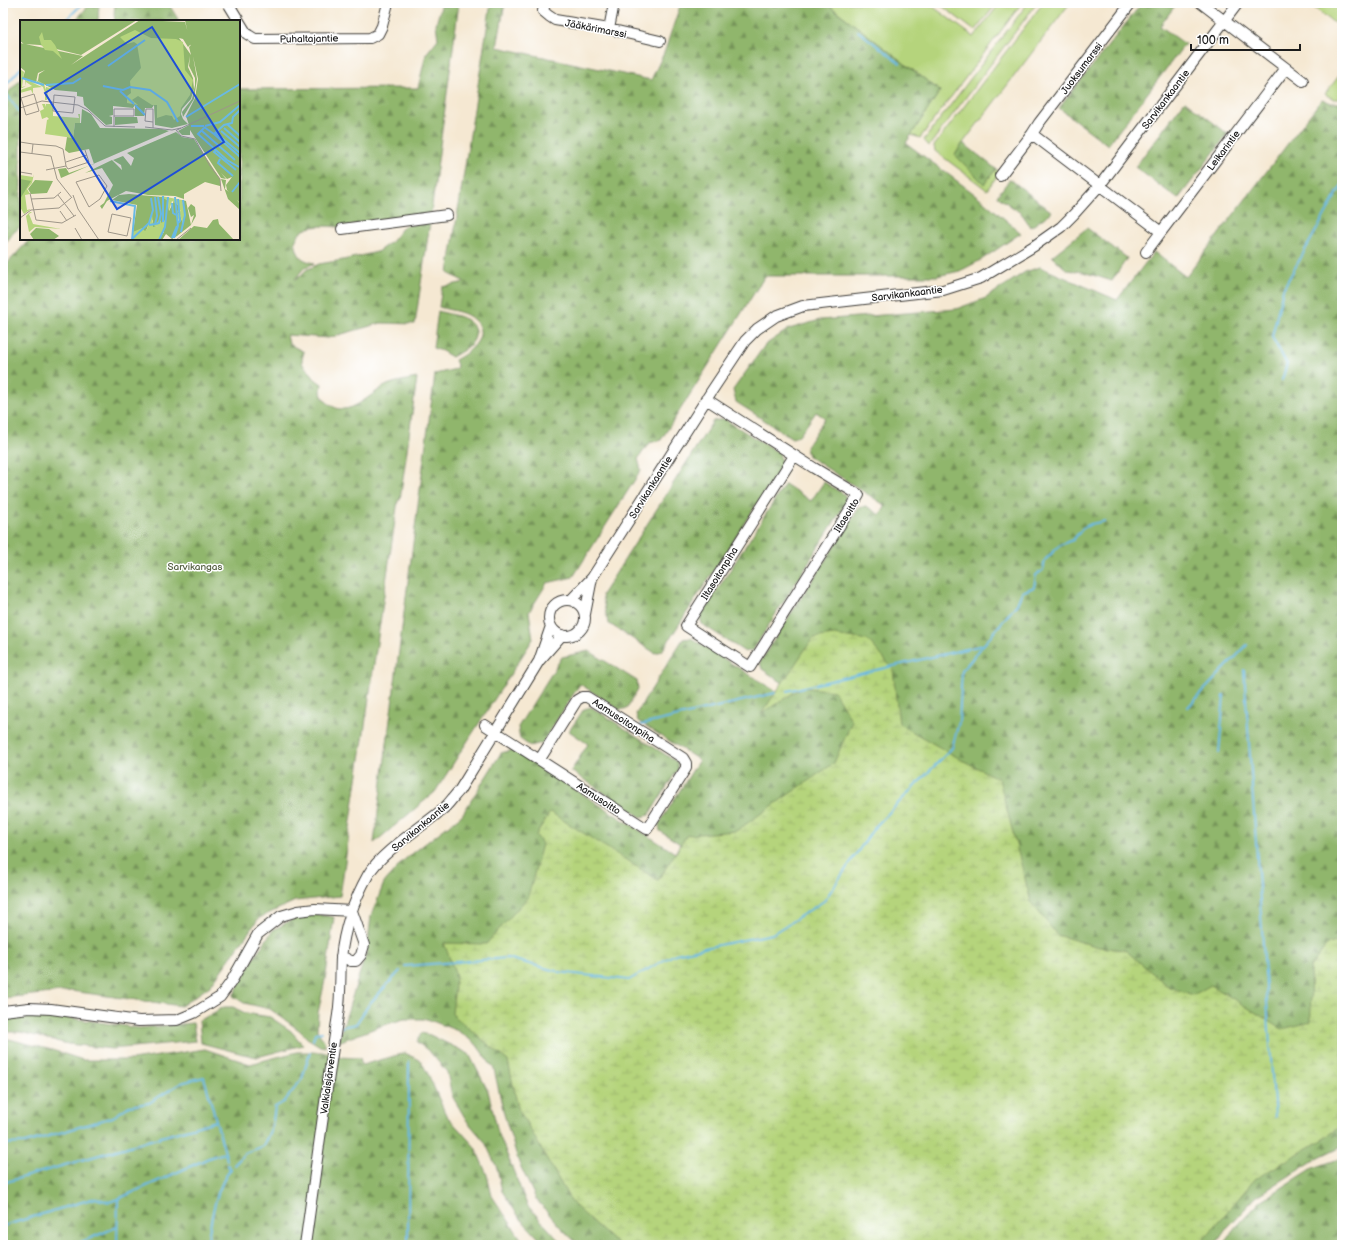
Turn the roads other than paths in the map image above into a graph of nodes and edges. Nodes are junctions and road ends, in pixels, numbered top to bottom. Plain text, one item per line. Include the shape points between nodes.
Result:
1 (228, 3) edge
2 (388, 3) edge
3 (545, 3) edge
4 (614, 3) edge
5 (1130, 3) edge
6 (1201, 3) edge
7 (1238, 3) edge
8 (238, 20) edge
9 (1224, 21) junction
10 (240, 22) edge
11 (609, 28) junction
12 (660, 41) dead end
13 (1286, 68) junction
14 (1303, 81) dead end
15 (1032, 134) junction
16 (1000, 176) dead end
17 (1100, 185) junction
18 (447, 215) dead end
19 (342, 229) dead end
20 (1161, 232) junction
21 (1146, 252) dead end
22 (706, 399) junction
23 (794, 456) junction
24 (592, 578) junction
25 (571, 600) junction
26 (585, 614) junction
27 (551, 626) junction
28 (562, 635) junction
29 (539, 661) junction
30 (750, 667) joint
31 (485, 725) dead end
32 (496, 731) junction
33 (540, 759) junction
34 (686, 762) joint
35 (352, 911) junction
36 (341, 956) junction
37 (3, 1011) edge
38 (305, 1245) edge

1 - 8 street, Puhaltajantie
2 - 10 street, Puhaltajantie via 378,34 370,38 259,39 249,36
3 - 11 street, Jääkärimarssi via 543,11 555,20
4 - 11 street
5 - 15 street, Juoksumarssi
6 - 9 street
7 - 9 street, Sarvikankaantie
9 - 13 street
9 - 17 street, Sarvikankaantie
11 - 12 street, Jääkärimarssi
13 - 14 street
13 - 20 street, Leikarintie
15 - 16 street, Juoksumarssi
15 - 17 street
17 - 20 street
17 - 22 street, Sarvikankaantie via 1061,227 981,278 943,290 803,306 776,316 745,341
18 - 19 street
20 - 21 street, Leikarintie
22 - 23 street, Iltasoitto
22 - 24 street, Sarvikankaantie
23 - 30 street, Iltasoitonpiha via 686,626
23 - 30 street, Iltasoitto via 859,495
24 - 25 street, Sarvikankaantie
24 - 26 street, Sarvikankaantie
25 - 26 street via 580,605
25 - 27 street, Sarvikankaantie via 564,600 553,607 549,620
26 - 28 street, Sarvikankaantie via 584,626 580,631 574,635
27 - 28 street
27 - 29 street, Sarvikankaantie
28 - 29 street, Sarvikankaantie
29 - 32 street, Sarvikankaantie
31 - 32 street, Aamusoitto
32 - 33 street, Aamusoitto
32 - 35 street, Sarvikankaantie via 458,791 444,808 383,857 369,874
33 - 34 street, Aamusoitonpiha via 577,700 587,697
33 - 34 street, Aamusoitto via 647,829 686,768
35 - 36 street, Valkiaisjärventie
35 - 36 street via 364,945 356,961
35 - 37 street via 298,910 281,916 258,934 220,997 177,1020 139,1021 51,1009
36 - 38 street, Valkiaisjärventie via 338,1014

